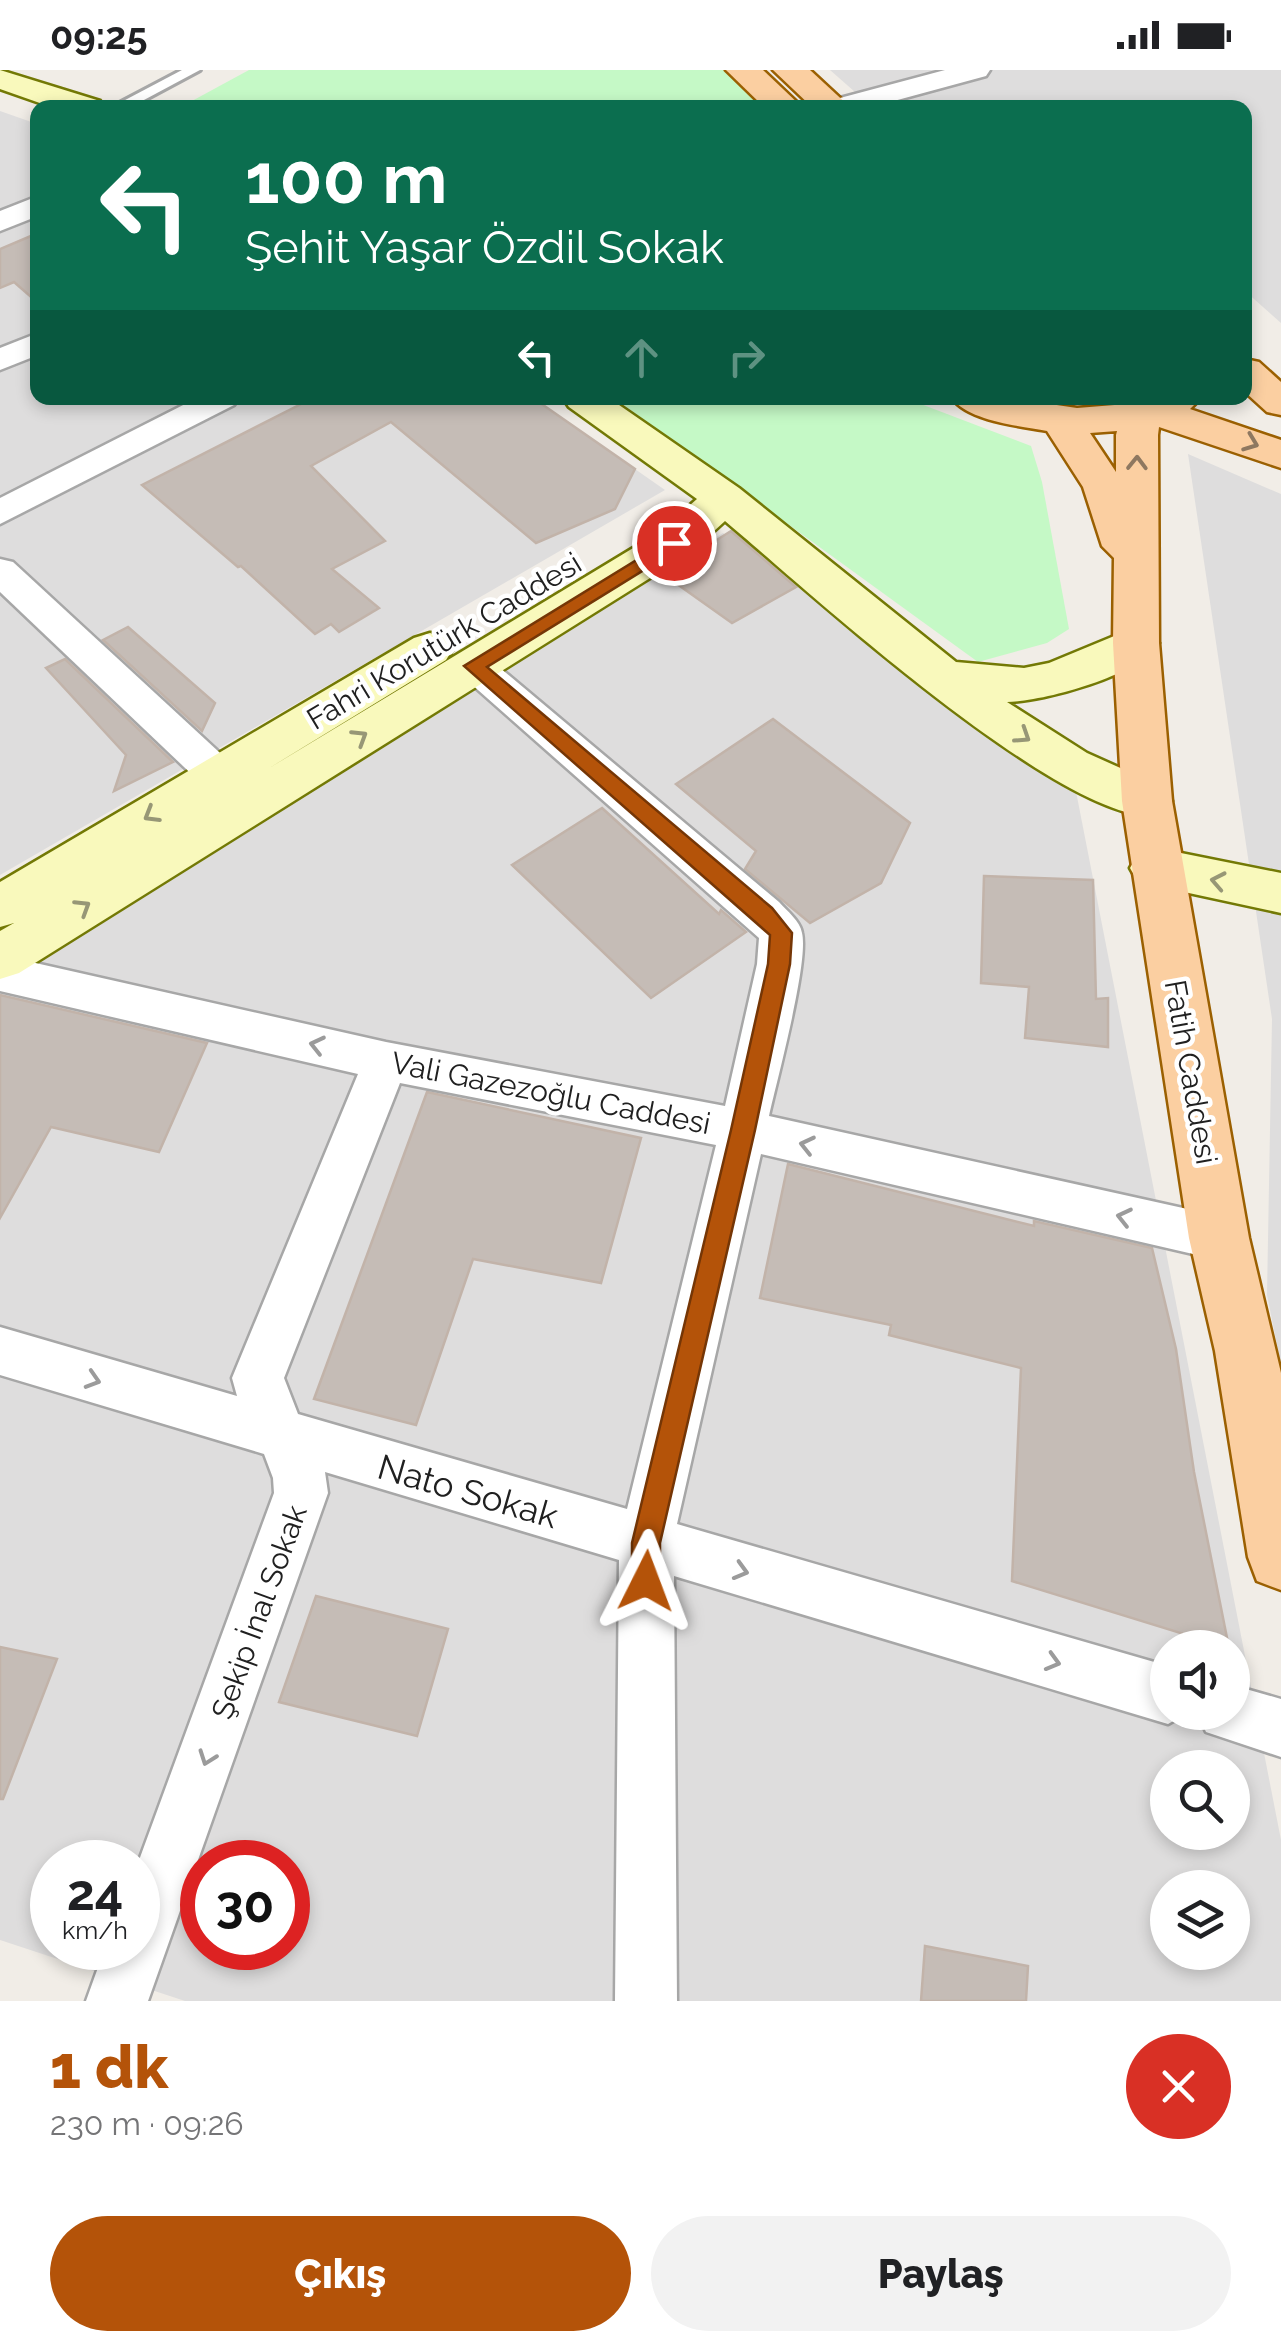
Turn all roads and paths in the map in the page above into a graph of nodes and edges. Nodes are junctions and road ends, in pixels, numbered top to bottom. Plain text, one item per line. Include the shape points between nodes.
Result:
1 (194, 70) edge
2 (744, 70) edge
3 (790, 70) edge
4 (976, 70) edge
5 (0, 78) edge
6 (65, 100) edge
7 (133, 100) edge
8 (777, 100) edge
9 (825, 100) edge
10 (864, 100) edge
11 (30, 209) edge
12 (0, 222) edge
13 (30, 347) edge
14 (0, 360) edge
15 (1252, 376) edge
16 (1281, 403) edge
17 (208, 405) edge
18 (593, 405) edge
19 (991, 405) edge
20 (1158, 408) edge
21 (1062, 422) junction
22 (1281, 455) edge
23 (724, 498) junction
24 (0, 513) edge
25 (0, 570) edge
26 (1136, 582) junction
27 (1136, 644) junction
28 (474, 666) junction
29 (946, 676) junction
30 (218, 775) junction
31 (1146, 801) junction
32 (1156, 868) junction
33 (1281, 893) edge
34 (0, 907) edge
35 (0, 958) edge
36 (0, 973) edge
37 (386, 1061) junction
38 (743, 1130) junction
39 (1219, 1238) junction
40 (0, 1352) edge
41 (283, 1436) junction
42 (646, 1543) junction
43 (1281, 1558) edge
44 (1150, 1690) edge
45 (1250, 1719) edge
46 (1281, 1728) edge
47 (160, 1883) edge
48 (128, 1970) edge
49 (116, 2001) edge
50 (646, 2001) edge

1 - 7 lane
2 - 8 main road
3 - 9 main road
4 - 10 street
5 - 6 street
11 - 12 street
13 - 14 street
15 - 16 main road
17 - 24 street
18 - 23 street
19 - 21 main road
20 - 21 main road via 1106,422
20 -> 22 main road
26 -> 20 main road, Fatih Caddesi
21 - 26 main road, Fatih Caddesi via 1104,487
23 - 28 street, Fahri Korutürk Caddesi via 674,543
23 - 29 street
23 - 30 street, Fahri Korutürk Caddesi via 646,522
25 - 30 street
26 - 27 main road, Fatih Caddesi
27 - 29 street via 1030,686 985,687
27 - 31 main road, Fatih Caddesi
35 -> 28 street, Fahri Korutürk Caddesi
28 - 38 street via 781,933
29 -> 31 street via 993,718 1070,766
30 -> 34 street, Fahri Korutürk Caddesi
31 - 32 main road, Fatih Caddesi
33 -> 32 street
32 - 39 main road, Fatih Caddesi
37 -> 36 street, Vali Gazezoğlu Caddesi
37 - 38 street, Vali Gazezoğlu Caddesi
37 - 41 street, Şekip İnal Sokak via 258,1378 265,1409
39 -> 38 street, Vali Gazezoğlu Caddesi
38 - 42 street
39 - 43 main road, Fatih Caddesi via 1246,1351
40 -> 41 street, Nato Sokak
41 - 42 street, Nato Sokak
41 -> 47 street, Şekip İnal Sokak via 302,1493
42 -> 44 street, Nato Sokak
42 - 50 street
45 - 46 street
48 - 49 street, Şekip İnal Sokak

